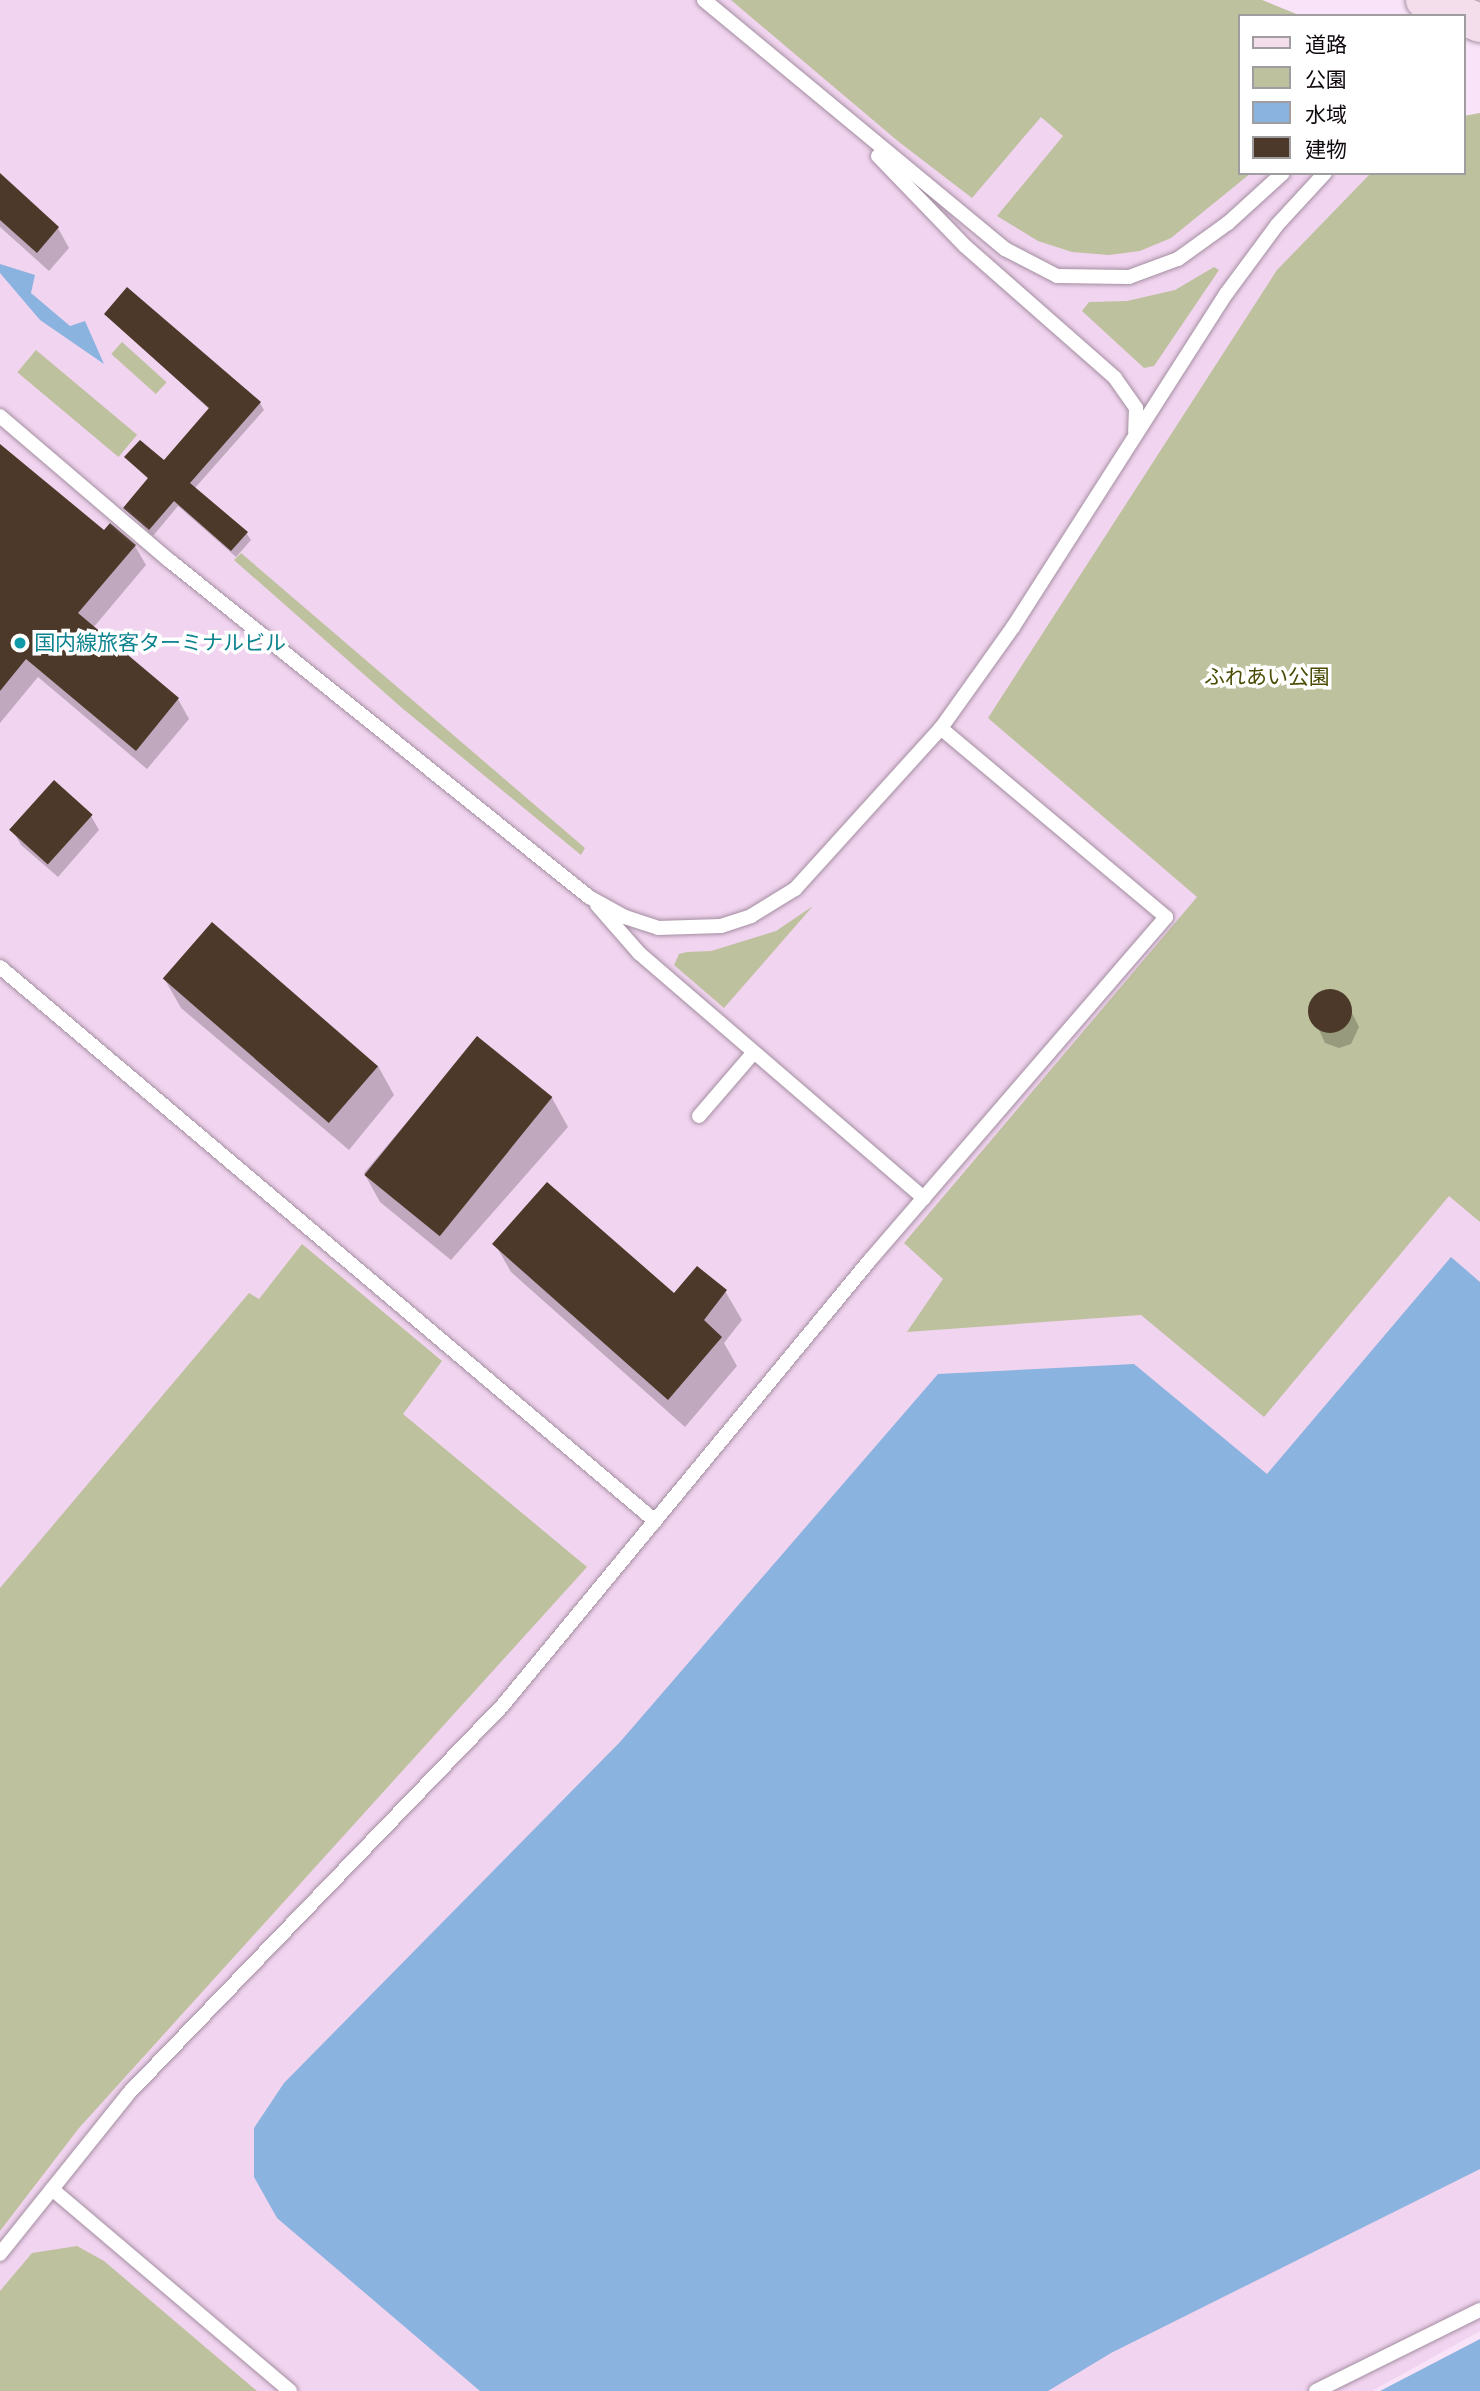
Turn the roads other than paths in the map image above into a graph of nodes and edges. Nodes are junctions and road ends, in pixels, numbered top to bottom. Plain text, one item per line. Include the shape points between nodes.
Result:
1 (704, 0) edge
2 (831, 108) junction
3 (1281, 175) edge
4 (1323, 175) edge
5 (0, 416) edge
6 (1134, 437) junction
7 (941, 728) junction
8 (589, 897) junction
9 (0, 967) edge
10 (754, 1052) junction
11 (699, 1116) dead end
12 (924, 1198) junction
13 (655, 1521) junction
14 (52, 2189) junction
15 (0, 2255) edge
16 (1480, 2310) edge
17 (290, 2391) edge
18 (1315, 2391) edge

1 - 2 lane
2 - 3 lane via 1005,249 1031,265 1077,279 1129,277 1178,259 1228,223
2 - 6 lane via 965,246 1115,378 1136,408
4 - 6 lane via 1254,254
5 - 8 lane via 170,561
6 - 7 lane via 1013,626
7 - 8 lane via 813,872 751,916 721,926 658,928 625,918
7 - 12 lane via 1166,917
8 - 10 lane via 639,953
9 - 13 lane
10 - 11 lane
10 - 12 lane
12 - 13 lane
13 - 14 lane via 503,1705 128,2094
14 - 15 lane
14 - 17 lane
16 - 18 lane

